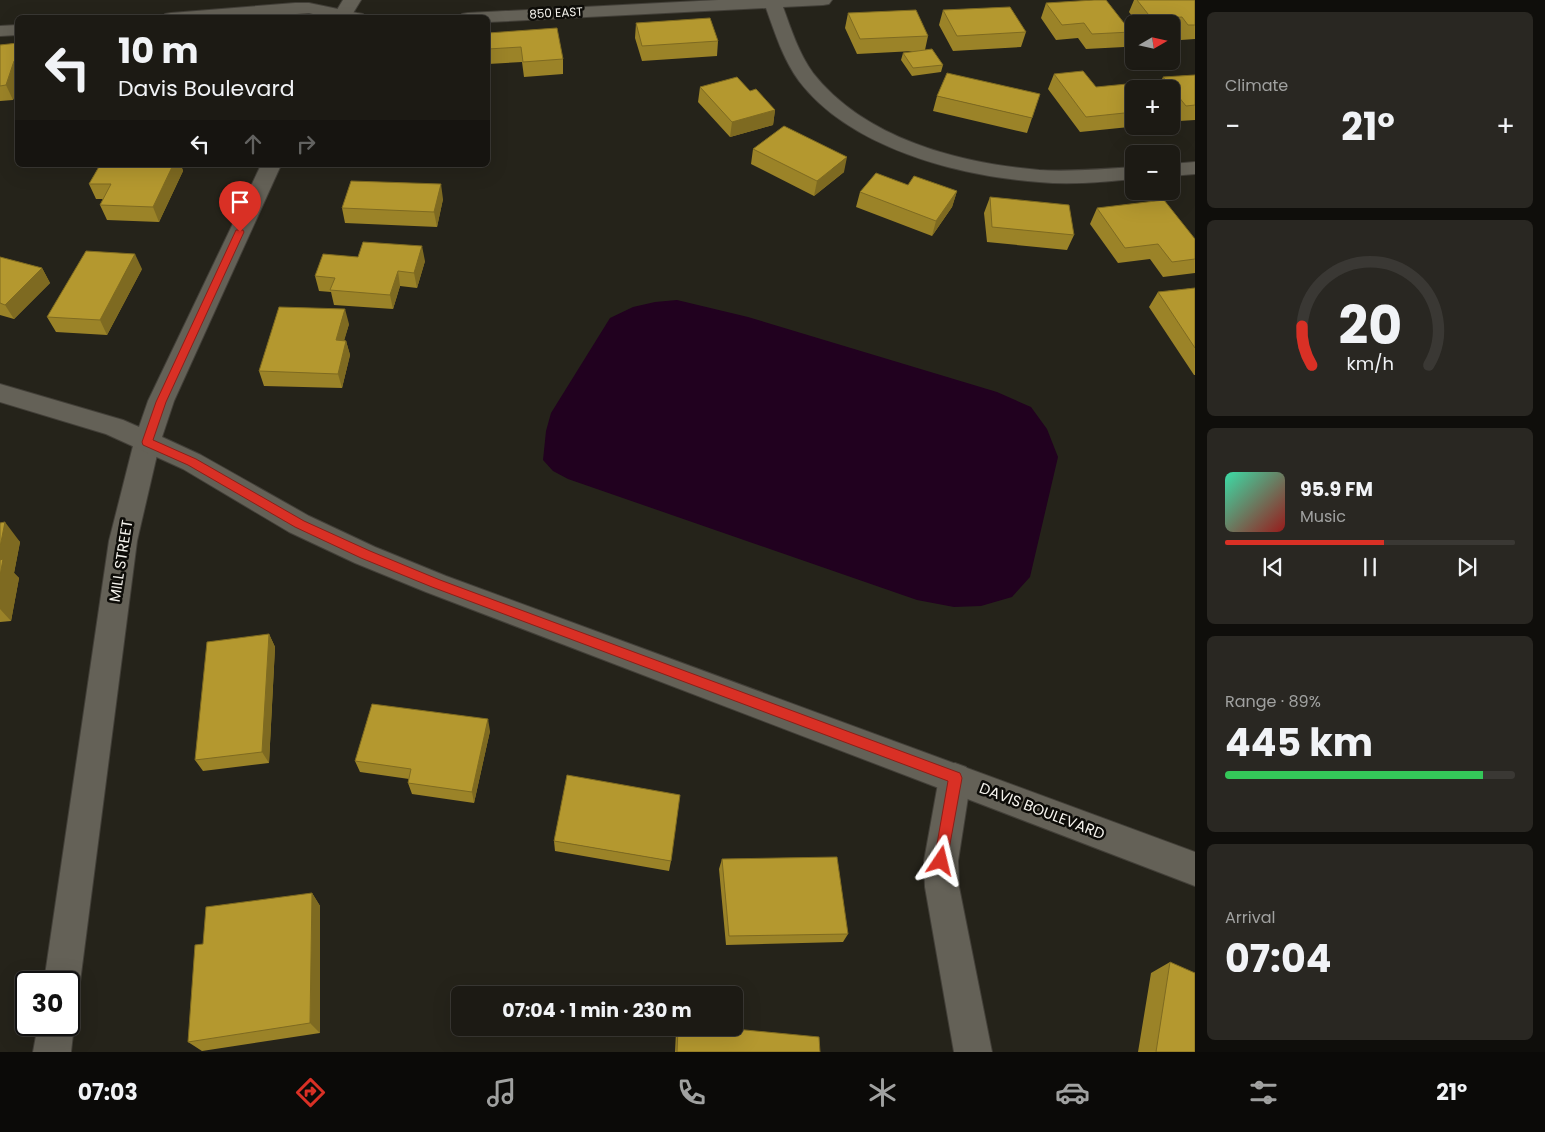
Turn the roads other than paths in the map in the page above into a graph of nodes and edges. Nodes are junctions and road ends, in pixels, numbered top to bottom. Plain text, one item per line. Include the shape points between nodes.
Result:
1 (823, 0) edge
2 (773, 3) junction
3 (348, 12) edge
4 (208, 15) edge
5 (490, 17) edge
6 (15, 30) edge
7 (0, 31) edge
8 (270, 167) edge
9 (1125, 174) edge
10 (0, 393) edge
11 (147, 442) junction
12 (955, 778) junction
13 (1195, 870) edge
14 (64, 971) edge
15 (54, 1036) edge
16 (52, 1052) edge
17 (973, 1052) edge

1 - 2 street, 850 EAST
2 - 5 street, 850 EAST
2 - 9 street via 792,53 807,78 849,116 888,138 943,158 1007,173 1074,177
3 - 4 street via 296,8
6 - 7 street
8 - 11 street, MILL STREET via 161,402
10 - 11 street, DAVIS BOULEVARD via 107,425
11 - 12 street, DAVIS BOULEVARD via 192,462 300,524 366,555
11 - 14 street, MILL STREET via 123,541
12 - 13 street, DAVIS BOULEVARD
12 - 17 street via 941,861 942,887
15 - 16 street

